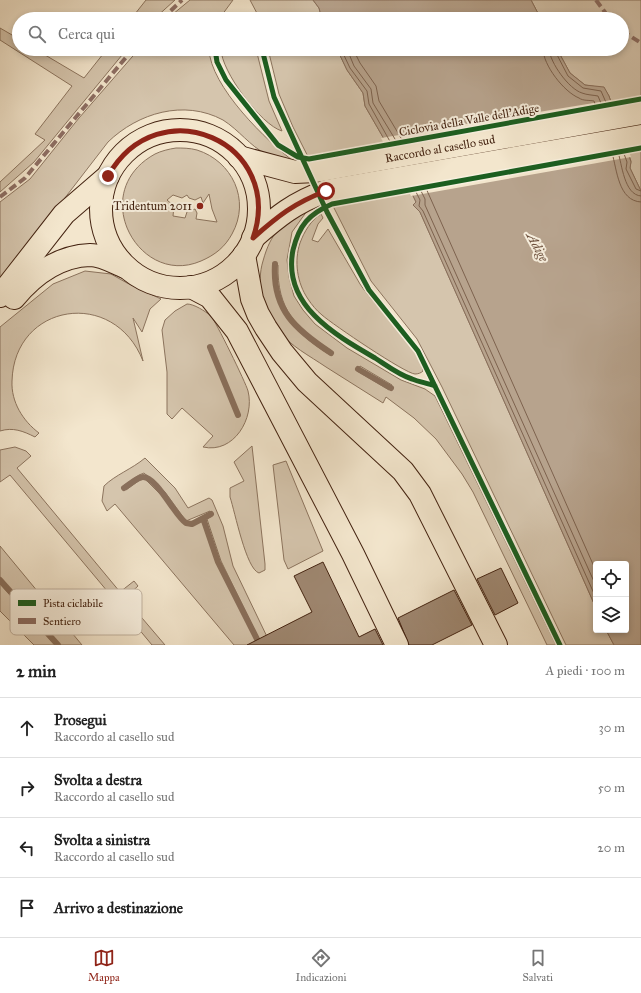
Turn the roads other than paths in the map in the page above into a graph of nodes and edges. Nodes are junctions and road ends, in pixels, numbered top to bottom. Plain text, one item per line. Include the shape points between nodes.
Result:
1 (641, 112) edge
2 (641, 136) edge
3 (239, 157) junction
4 (108, 176) junction
5 (248, 247) junction
6 (126, 267) junction
7 (191, 287) junction
8 (0, 296) edge
9 (0, 311) edge
10 (397, 645) edge
11 (496, 645) edge

1 - 3 main road, Raccordo al casello sud via 316,171 295,172
2 - 5 main road, Raccordo al casello sud via 326,191 285,211
3 - 4 main road, Raccordo al casello sud via 216,139 203,134 188,131 167,132 146,138 133,146 122,156
3 - 5 main road, Raccordo al casello sud via 247,168 257,192 259,212
4 - 6 main road, Raccordo al casello sud via 101,199 103,228 113,251
4 - 8 main road, Raccordo al casello sud via 64,214
5 - 7 main road, Raccordo al casello sud via 233,267 221,277
5 - 11 main road via 252,299 266,328 307,382 403,471 420,494
6 - 7 main road, Raccordo al casello sud via 157,285 170,288
6 - 9 main road, Raccordo al casello sud via 91,255 62,260 43,270 27,283
7 - 10 main road via 210,297 236,331 353,554

